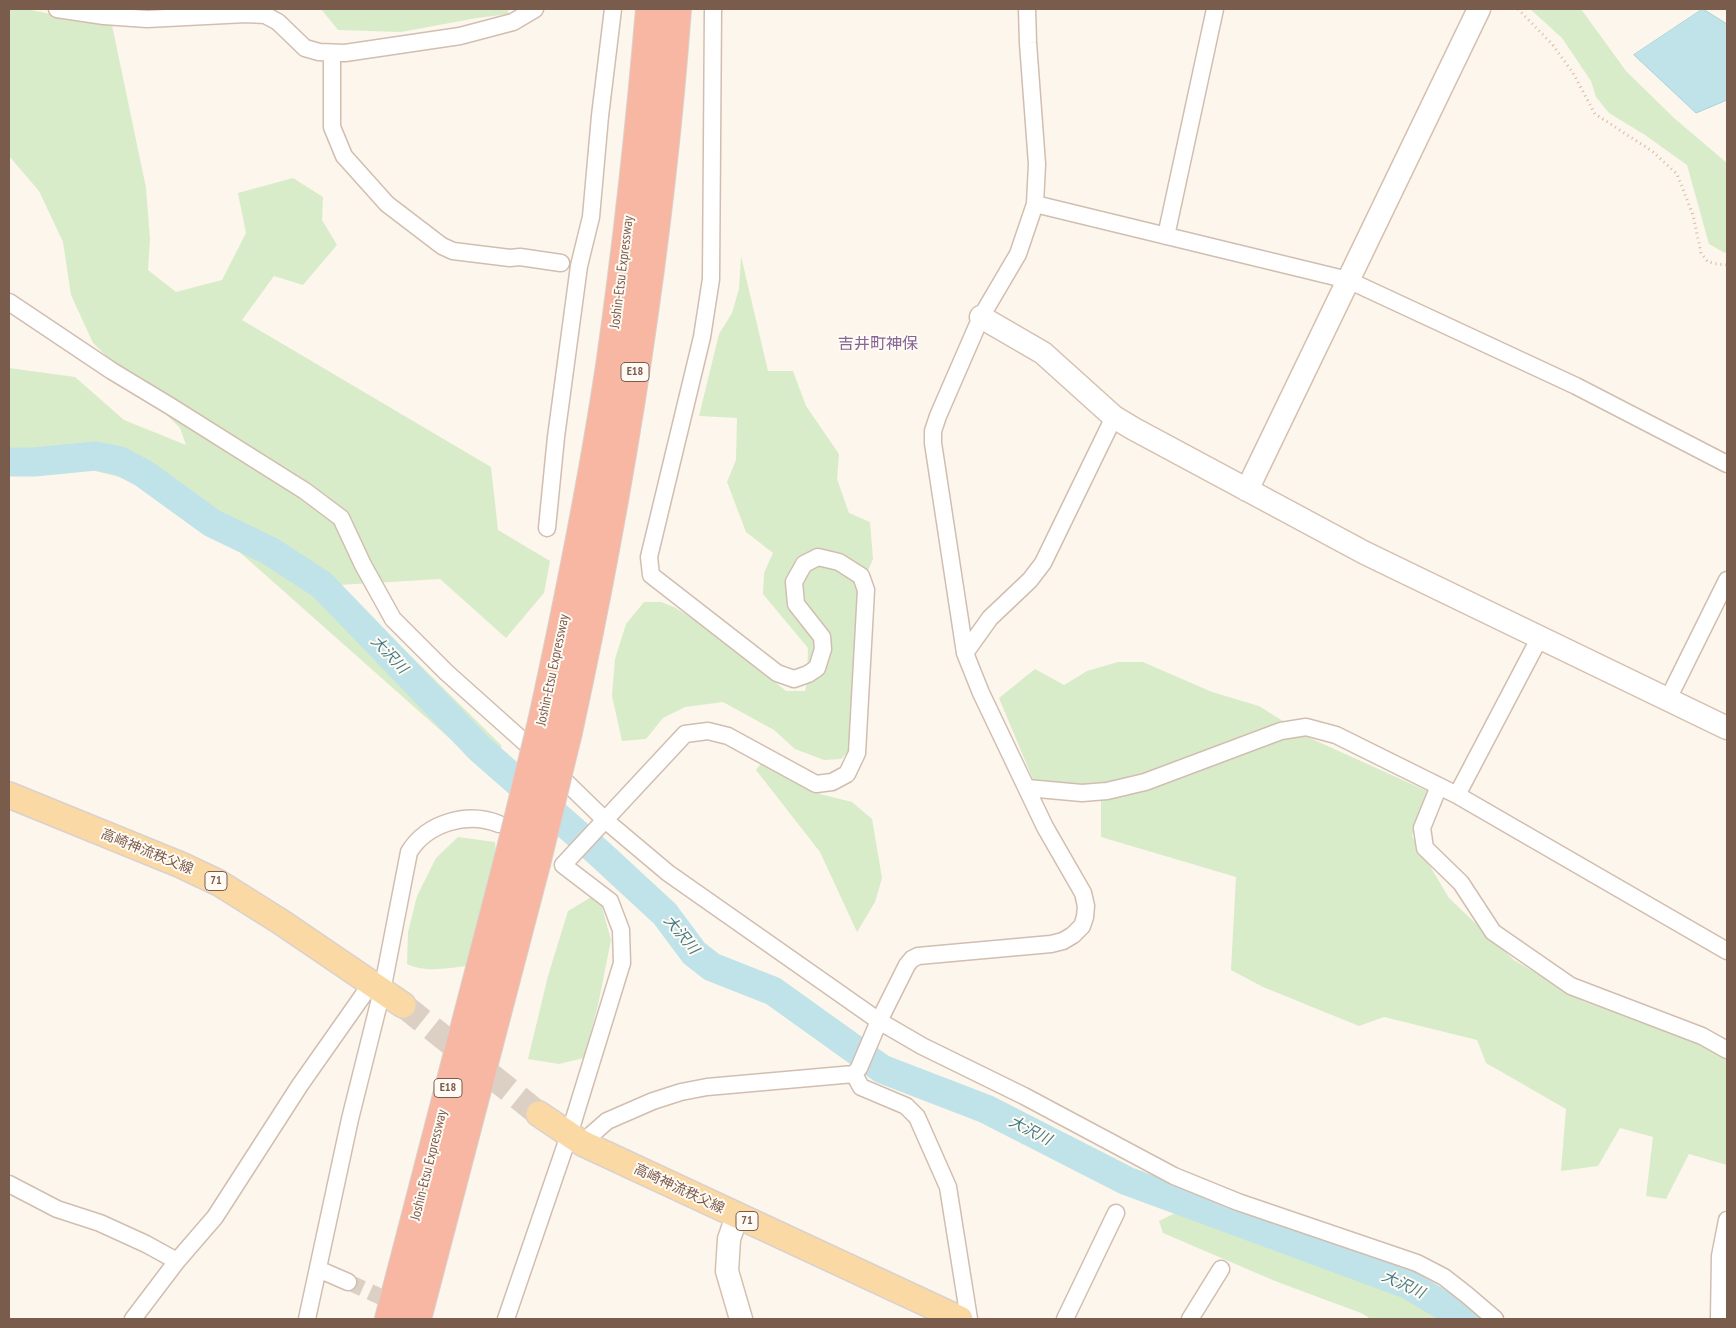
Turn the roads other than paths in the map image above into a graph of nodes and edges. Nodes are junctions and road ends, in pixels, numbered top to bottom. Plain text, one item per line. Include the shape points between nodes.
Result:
1 (58, 9) edge
2 (535, 9) edge
3 (613, 9) edge
4 (650, 9) edge
5 (677, 9) edge
6 (713, 9) edge
7 (1028, 9) edge
8 (1215, 9) edge
9 (1479, 9) edge
10 (181, 13) edge
11 (332, 53) junction
12 (1035, 204) junction
13 (1166, 236) junction
14 (561, 263) dead end
15 (1348, 280) junction
16 (9, 302) edge
17 (980, 316) junction
18 (1114, 417) junction
19 (1727, 464) edge
20 (1247, 490) junction
21 (547, 528) dead end
22 (1727, 580) edge
23 (1540, 637) junction
24 (965, 654) junction
25 (1668, 699) junction
26 (1727, 728) edge
27 (1439, 786) junction
28 (1027, 788) junction
29 (9, 795) edge
30 (1457, 795) junction
31 (605, 820) junction
32 (499, 824) dead end
33 (1727, 951) edge
34 (376, 987) junction
35 (403, 1005) tunnel mouth
36 (879, 1021) junction
37 (1727, 1050) edge
38 (854, 1074) junction
39 (539, 1114) tunnel mouth
40 (576, 1139) junction
41 (9, 1184) edge
42 (1116, 1213) dead end
43 (737, 1216) junction
44 (1727, 1220) edge
45 (177, 1261) junction
46 (318, 1269) junction
47 (1221, 1269) dead end
48 (348, 1282) tunnel mouth
49 (133, 1319) edge
50 (307, 1319) edge
51 (389, 1319) edge
52 (417, 1319) edge
53 (506, 1319) edge
54 (741, 1319) edge
55 (956, 1319) edge
56 (1065, 1319) edge
57 (1190, 1319) edge
58 (1495, 1319) edge
59 (1719, 1319) edge

1 - 10 street via 147,19
2 - 11 street via 513,22 460,36
3 - 21 street via 591,217 579,266
4 - 51 highway, Joshin-Etsu Expressway / E18, bridge via 634,179 610,367 577,558 509,857
5 - 52 highway, Joshin-Etsu Expressway / E18, bridge via 648,287 620,471 585,654 536,864
6 - 31 street via 711,280 702,337 650,557 651,575 777,673 794,679 817,668 823,650 822,636 796,604 794,582 804,564 818,557 839,562 861,576 866,590 857,753 848,774 832,782 816,784 728,736 708,731 685,734
7 - 12 street via 1037,164
8 - 13 street
9 - 15 street
10 - 11 street via 265,15 278,22 305,48
11 - 14 street via 332,127 344,156 386,204 453,251
12 - 13 street
12 - 17 street via 1018,254
13 - 15 street
15 - 19 street via 1576,386
15 - 20 street
16 - 31 street via 112,371 305,491 341,518 393,618 446,672 532,748
17 - 18 street via 1043,353
17 - 24 street via 933,431
18 - 20 street
18 - 24 street via 1043,563 990,618
20 - 23 street via 1365,553
22 - 25 street
23 - 25 street
23 - 30 street
24 - 28 street
25 - 26 street
27 - 28 street via 1336,735 1306,728 1281,731 1145,782 1108,791 1082,793
27 - 30 street
27 - 37 street via 1422,828 1425,848 1461,883 1493,932 1571,986 1702,1036
28 - 36 street via 1083,893 1086,906 1082,926 1068,938 1051,944 918,956 907,965
29 - 34 main road, 高崎神流秩父線 / 71 via 219,883
30 - 33 street
31 - 36 street via 668,873
31 - 40 street via 563,865 610,901 621,930 622,963
32 - 34 street via 475,818 454,821 428,831 416,840 409,852
34 - 35 main road, 高崎神流秩父線 / 71
34 - 45 street via 300,1085 214,1217
34 - 46 street
36 - 38 street
36 - 58 street via 1174,1176 1238,1202 1417,1263 1468,1294
38 - 40 street via 681,1092 607,1121
38 - 55 street via 861,1087 906,1106 916,1117 948,1187
39 - 40 main road, 高崎神流秩父線 / 71
40 - 43 main road, 高崎神流秩父線 / 71
40 - 53 street
41 - 45 street via 57,1209 100,1223
42 - 56 street
43 - 54 street via 729,1239 727,1271
43 - 55 main road, 高崎神流秩父線 / 71
44 - 59 street via 1720,1256
45 - 49 street
46 - 48 street
46 - 50 street
47 - 57 street

